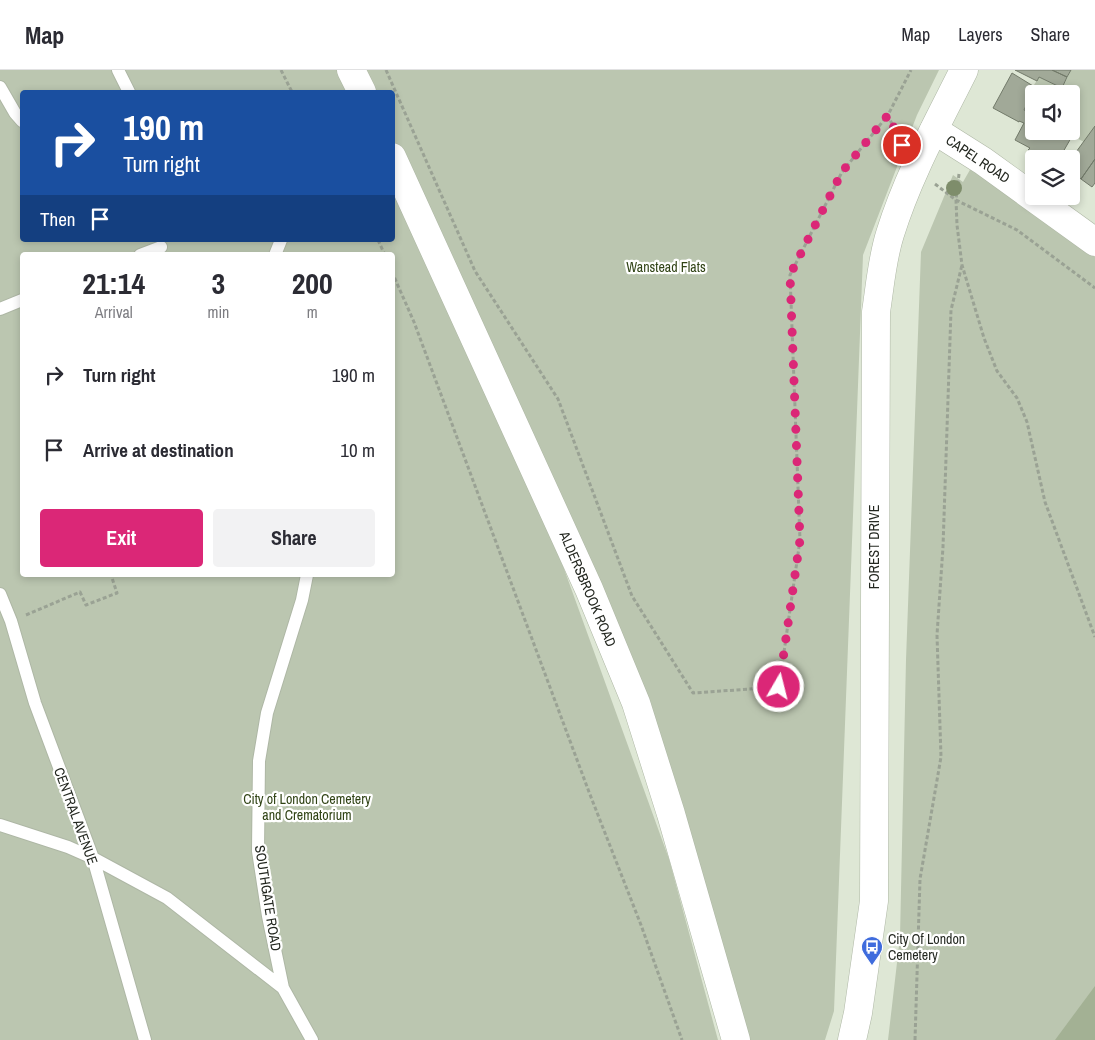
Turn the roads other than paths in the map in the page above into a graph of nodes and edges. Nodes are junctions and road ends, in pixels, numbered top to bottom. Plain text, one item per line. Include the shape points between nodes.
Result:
1 (118, 70) edge
2 (351, 70) edge
3 (964, 70) edge
4 (0, 88) edge
5 (128, 90) edge
6 (361, 90) edge
7 (20, 119) edge
8 (934, 130) junction
9 (395, 164) edge
10 (1095, 242) edge
11 (162, 247) edge
12 (148, 252) edge
13 (20, 301) edge
14 (0, 308) edge
15 (307, 577) edge
16 (0, 594) edge
17 (0, 825) edge
18 (93, 858) junction
19 (283, 988) junction
20 (144, 1040) edge
21 (312, 1040) edge
22 (736, 1040) edge
23 (852, 1040) edge

1 - 5 lane
2 - 6 main road
3 - 8 main road, FOREST DRIVE
4 - 7 lane
8 - 10 main road, CAPEL ROAD via 983,161
8 - 23 main road, FOREST DRIVE via 890,234 876,312 874,901
9 - 22 main road, ALDERSBROOK ROAD via 585,580 636,703
11 - 12 lane
13 - 14 lane
15 - 19 lane, SOUTHGATE ROAD via 267,713 259,761 258,851
16 - 18 lane, CENTRAL AVENUE via 35,704
17 - 18 lane
18 - 19 lane via 167,898
18 - 20 lane, CENTRAL AVENUE
19 - 21 lane, SOUTHGATE ROAD

